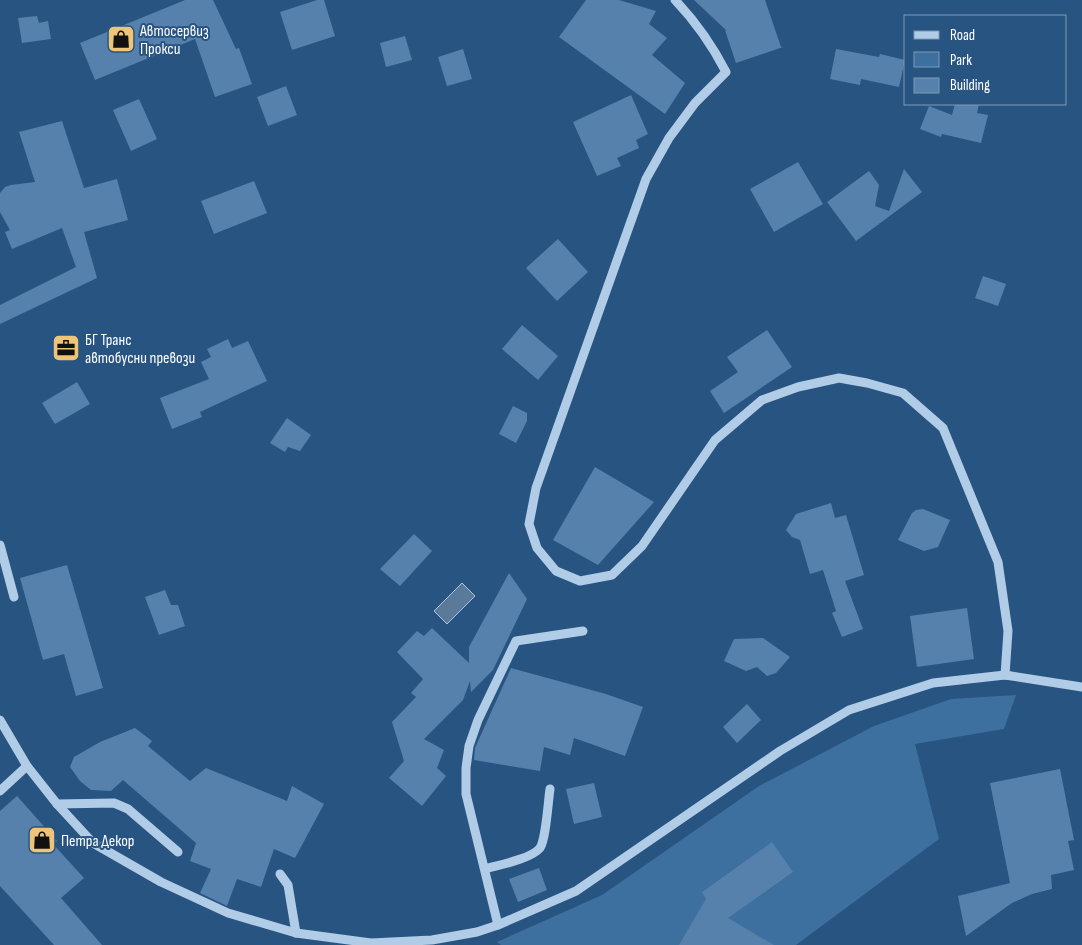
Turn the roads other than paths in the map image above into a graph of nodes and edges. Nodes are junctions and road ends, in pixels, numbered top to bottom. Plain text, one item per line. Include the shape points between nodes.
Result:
1 (675, 0) edge
2 (0, 545) edge
3 (14, 597) dead end
4 (583, 631) dead end
5 (1005, 675) junction
6 (1082, 687) edge
7 (0, 720) edge
8 (27, 766) junction
9 (550, 789) dead end
10 (0, 791) edge
11 (57, 804) junction
12 (178, 852) dead end
13 (485, 869) junction
14 (280, 874) dead end
15 (498, 925) junction
16 (296, 933) junction
17 (456, 940) edge
18 (432, 942) edge

1 - 5 street via 702,32 726,72 679,124 646,179 536,488 530,524 536,548 556,571 580,581 612,575 642,546 715,440 762,400 798,387 839,378 867,383 903,394 944,428 998,562 1007,614
2 - 3 street
4 - 13 street via 516,641 478,720 469,746 466,794
5 - 6 street
5 - 15 street via 933,683 849,710 780,751 576,891
7 - 8 street
8 - 10 street
8 - 11 street
9 - 13 street via 540,847 532,854
11 - 12 street via 114,803 128,808
11 - 16 street via 93,843 161,882 228,913
13 - 15 street
14 - 16 street via 288,884
15 - 17 street
16 - 18 street via 371,943
17 - 18 street

